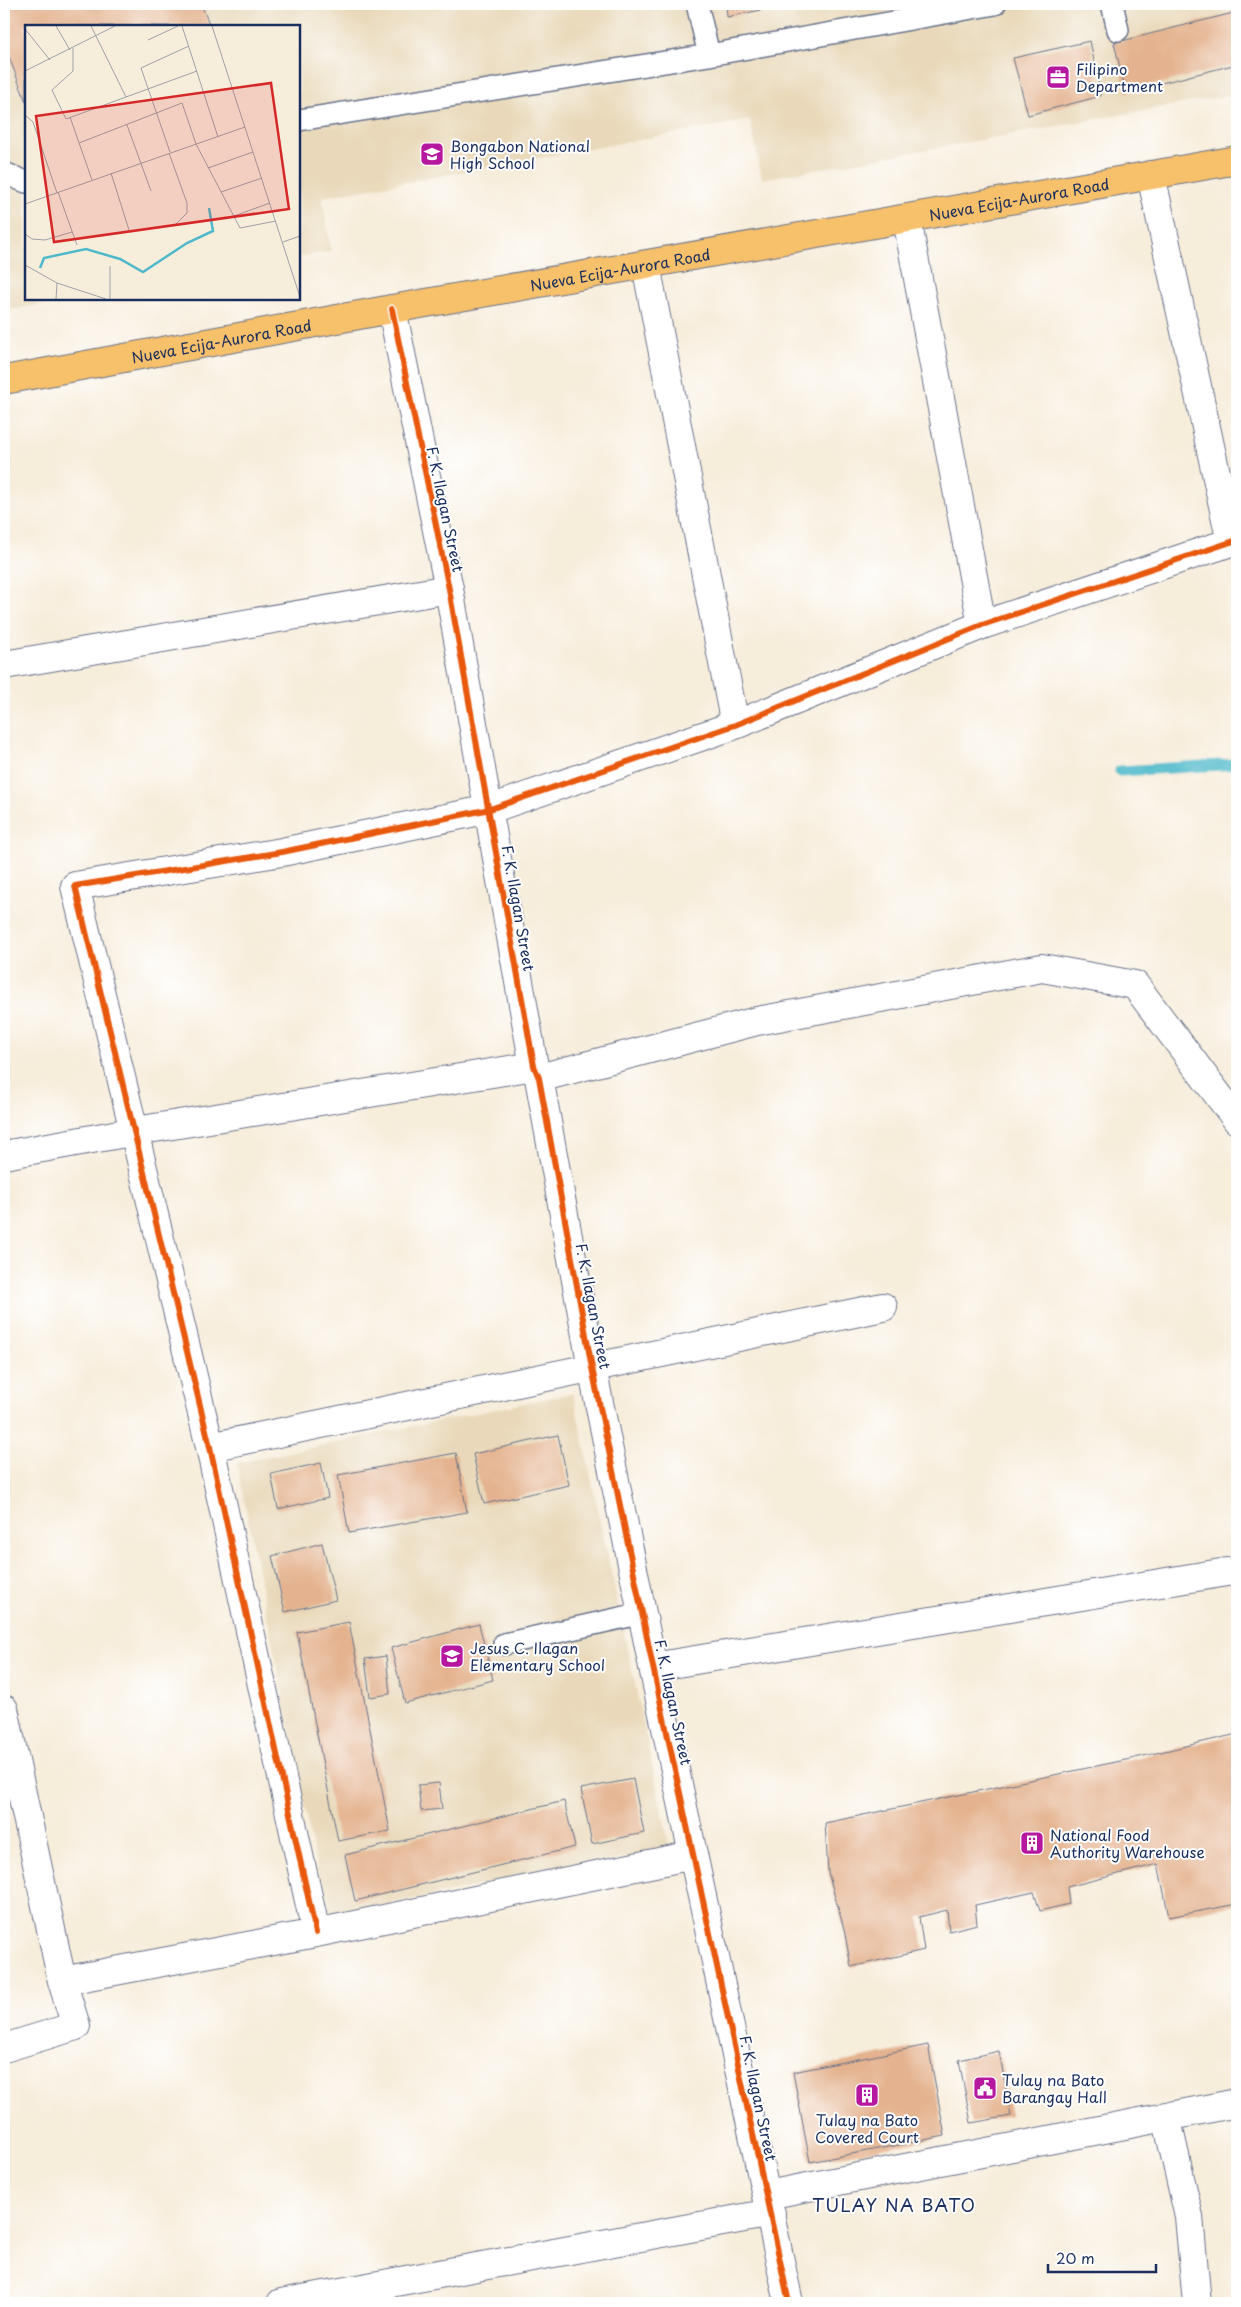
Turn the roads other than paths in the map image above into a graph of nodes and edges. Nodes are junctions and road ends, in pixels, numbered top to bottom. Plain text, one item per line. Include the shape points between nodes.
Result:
1 (697, 4) edge
2 (994, 4) edge
3 (1112, 4) edge
4 (1118, 30) dead end
5 (709, 55) junction
6 (300, 120) edge
7 (1237, 160) edge
8 (4, 173) edge
9 (1151, 176) junction
10 (25, 182) edge
11 (907, 219) junction
12 (646, 265) junction
13 (392, 309) junction
14 (4, 380) edge
15 (1234, 541) edge
16 (449, 589) junction
17 (982, 625) junction
18 (4, 665) edge
19 (735, 725) junction
20 (490, 809) junction
21 (536, 1072) junction
22 (1237, 1120) edge
23 (136, 1131) junction
24 (4, 1155) edge
25 (883, 1307) dead end
26 (592, 1368) junction
27 (210, 1447) junction
28 (1227, 1572) dead end
29 (643, 1613) junction
30 (504, 1644) dead end
31 (654, 1668) junction
32 (4, 1709) edge
33 (694, 1855) junction
34 (316, 1933) junction
35 (62, 1981) junction
36 (4, 2048) edge
37 (1237, 2102) edge
38 (1166, 2116) junction
39 (769, 2204) junction
40 (281, 2303) edge
41 (790, 2303) edge
42 (1197, 2303) edge

1 - 5 lane
2 - 5 lane
3 - 4 lane
5 - 6 lane
7 - 9 main road, Nueva Ecija-Aurora Road
8 - 10 lane
9 - 11 main road, Nueva Ecija-Aurora Road
9 - 15 street
11 - 12 main road, Nueva Ecija-Aurora Road
11 - 17 street
12 - 13 main road, Nueva Ecija-Aurora Road
12 - 19 street
13 - 14 main road, Nueva Ecija-Aurora Road
13 - 16 street, F. K. Ilagan Street
15 - 17 street
16 - 18 street
16 - 20 street, F. K. Ilagan Street
17 - 19 street
19 - 20 street
20 - 21 street, F. K. Ilagan Street
20 - 23 street via 282,852 75,886
21 - 22 street via 757,1022 1042,968 1135,985
21 - 23 street
21 - 26 street, F. K. Ilagan Street
23 - 24 street
23 - 27 street
25 - 26 street
26 - 27 street
26 - 29 street, F. K. Ilagan Street
27 - 34 street
28 - 31 street
29 - 30 lane
29 - 31 street, F. K. Ilagan Street
31 - 33 street, F. K. Ilagan Street
32 - 35 street
33 - 34 street
33 - 39 street, F. K. Ilagan Street
34 - 35 street
35 - 36 street via 76,2026
37 - 38 street
38 - 39 street
38 - 42 street via 1189,2218
39 - 40 street
39 - 41 street, F. K. Ilagan Street

